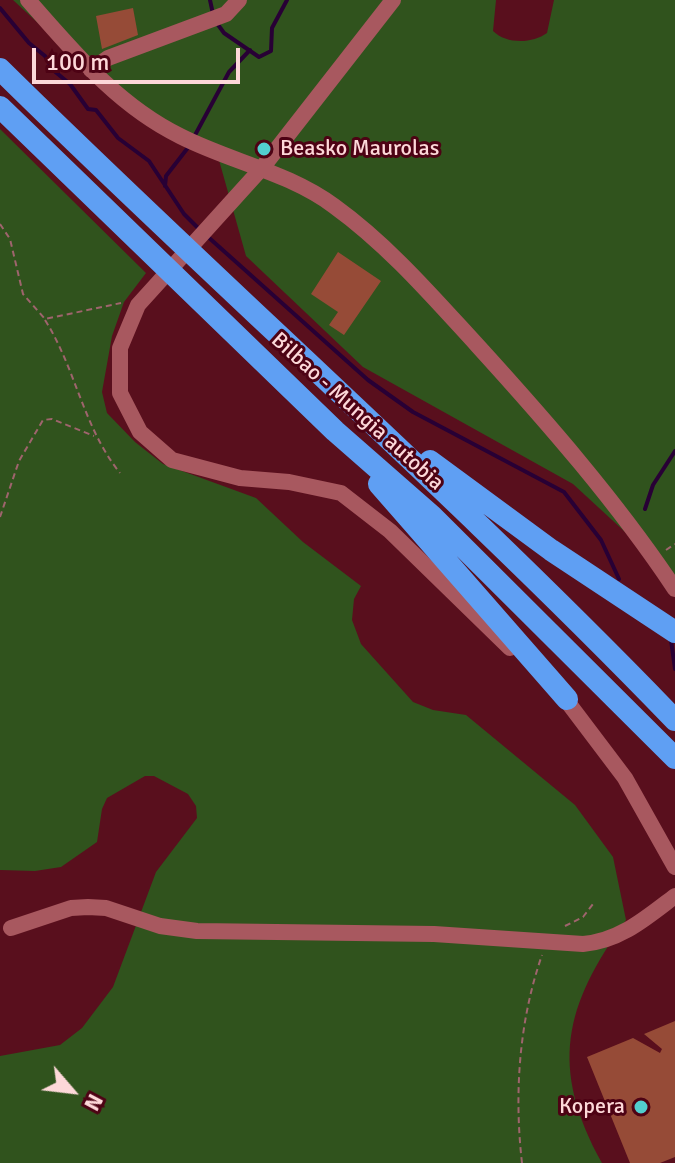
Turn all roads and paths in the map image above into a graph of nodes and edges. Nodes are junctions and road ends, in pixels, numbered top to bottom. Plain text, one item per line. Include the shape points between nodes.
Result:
1 (28, 0) edge
2 (239, 0) edge
3 (393, 0) edge
4 (0, 69) edge
5 (91, 70) junction
6 (0, 107) edge
7 (262, 168) junction
8 (0, 224) edge
9 (138, 305) junction
10 (45, 319) junction
11 (335, 431) junction
12 (95, 436) junction
13 (397, 445) junction
14 (120, 473) dead end
15 (0, 517) edge
16 (675, 589) edge
17 (675, 632) edge
18 (567, 699) junction
19 (675, 720) edge
20 (675, 758) edge
21 (675, 867) edge
22 (675, 896) edge
23 (593, 904) dead end
24 (11, 928) dead end
25 (547, 942) junction
26 (522, 1163) edge

1 - 5 street
2 - 5 street via 226,14 108,58
3 - 7 street
4 - 13 highway, Bilbao - Mungia autobia
5 - 7 street via 138,112 181,137
6 - 11 highway, Bilbao - Mungia autobia
7 - 9 street
7 - 16 street via 309,190 383,245 521,394 617,509
8 - 10 path via 10,239 23,294
9 - 10 path via 118,302
9 - 18 street via 120,348 120,393 140,432 172,460 193,468 341,493 390,531
10 - 12 path
11 - 18 highway
11 - 20 highway, Bilbao - Mungia autobia via 432,516
12 - 14 path
12 - 15 path via 43,420 19,461
13 - 17 highway via 424,457
13 - 19 highway, Bilbao - Mungia autobia
18 - 21 street via 625,778
22 - 25 street via 605,942
23 - 25 path
24 - 25 street via 88,907 197,931 434,934
25 - 26 path via 531,986 524,1028 518,1123

